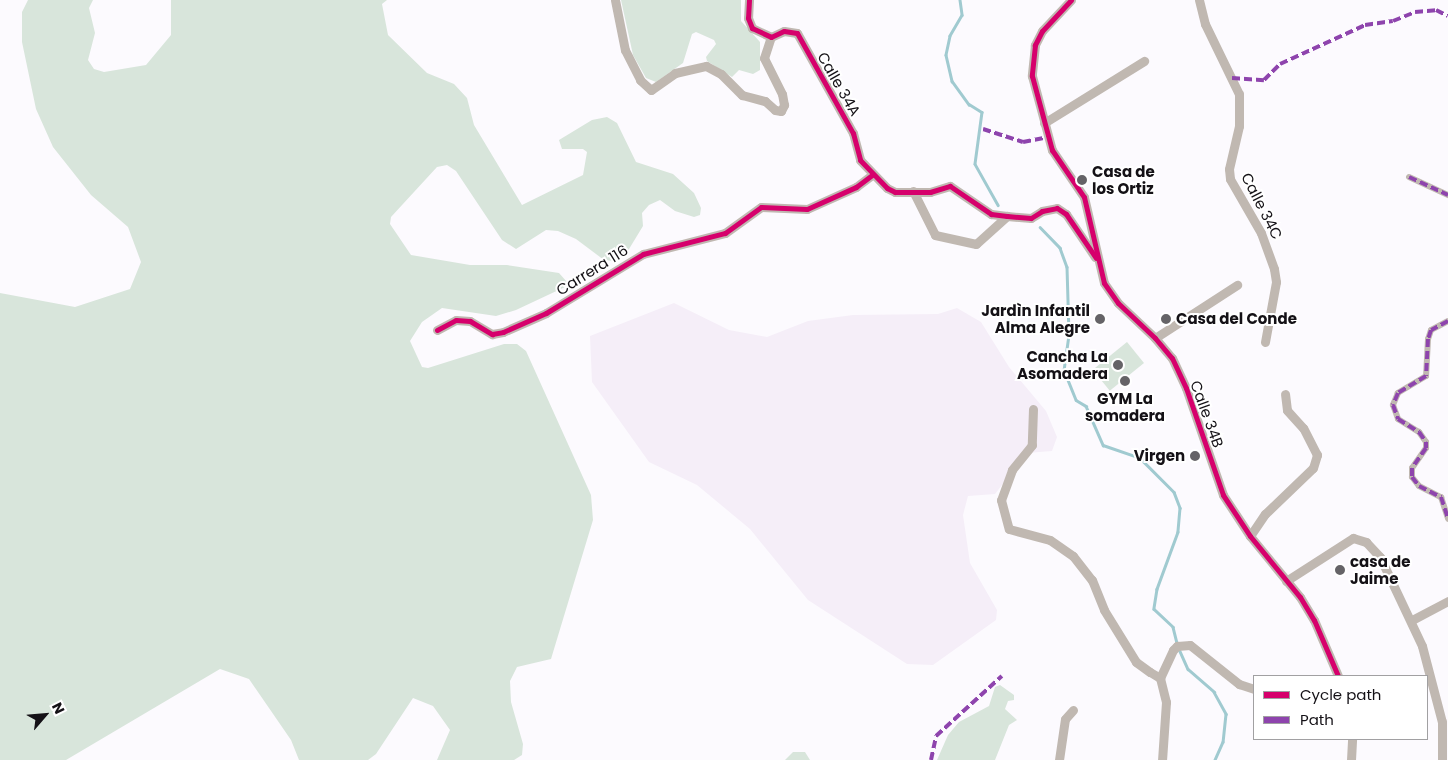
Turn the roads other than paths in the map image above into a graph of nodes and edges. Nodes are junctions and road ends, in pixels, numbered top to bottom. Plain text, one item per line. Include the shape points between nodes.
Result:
1 (615, 0) edge
2 (749, 0) edge
3 (1071, 0) edge
4 (1199, 0) edge
5 (771, 37) junction
6 (1144, 61) dead end
7 (1044, 123) junction
8 (872, 175) junction
9 (1409, 177) dead end
10 (913, 191) junction
11 (1448, 195) edge
12 (1007, 216) junction
13 (1097, 260) junction
14 (1237, 285) dead end
15 (1448, 321) edge
16 (437, 330) dead end
17 (1155, 338) junction
18 (1265, 342) dead end
19 (1284, 394) dead end
20 (1033, 409) dead end
21 (1448, 519) edge
22 (1250, 536) junction
23 (1286, 581) junction
24 (1448, 601) edge
25 (1412, 620) junction
26 (1338, 675) edge
27 (1160, 678) junction
28 (1253, 689) edge
29 (1073, 710) dead end
30 (1445, 724) edge
31 (1352, 740) edge
32 (1059, 760) edge
33 (1162, 760) edge
34 (1350, 760) edge
35 (1442, 760) edge

1 - 5 street via 625,50 640,80 651,90 675,73 706,66 721,74 742,96 765,101 781,111 784,105 782,94 764,58
2 - 5 street via 748,18 752,28
3 - 7 street, Calle 34B via 1042,31 1034,52 1032,76
4 - 18 street, Calle 34C via 1204,24 1239,94 1239,126 1229,169 1230,179 1261,233 1274,269 1276,282
5 - 8 street, Calle 34A via 784,31 798,33 853,133 860,160
6 - 7 street
7 - 13 street, Calle 34B via 1052,150 1084,197 1092,220
8 - 10 street, Calle 34A via 895,192
8 - 16 street, Carrera 116 via 856,187 807,209 761,207 726,233 643,254 546,313 504,332 492,334 470,321 456,320
9 - 11 street
10 - 12 street, Calle 34A via 930,192 950,186 991,214
10 - 12 street via 935,235 976,244
12 - 13 street, Calle 34A via 1031,218 1042,211 1057,208 1066,214
13 - 17 street, Calle 34B via 1104,283 1118,303
14 - 17 street
15 - 21 street via 1431,330 1426,376 1398,393 1393,405 1398,419 1419,432 1426,442 1426,448 1412,468 1412,477 1419,486 1441,497
17 - 22 street, Calle 34B via 1172,358 1186,388 1223,495
19 - 22 street via 1287,410 1304,428 1317,455 1314,468 1265,514
20 - 27 street via 1032,445 1012,470 1001,500 1009,529 1050,540 1073,556 1092,580 1104,610 1136,662
22 - 23 street, Calle 34B
23 - 25 street via 1353,538 1366,542 1380,556
23 - 26 street, Calle 34B via 1314,620
24 - 25 street
25 - 30 street
27 - 28 street via 1173,650 1177,646 1190,645 1239,684
27 - 33 street via 1166,702
29 - 32 street via 1065,719
30 - 35 street
31 - 34 street

